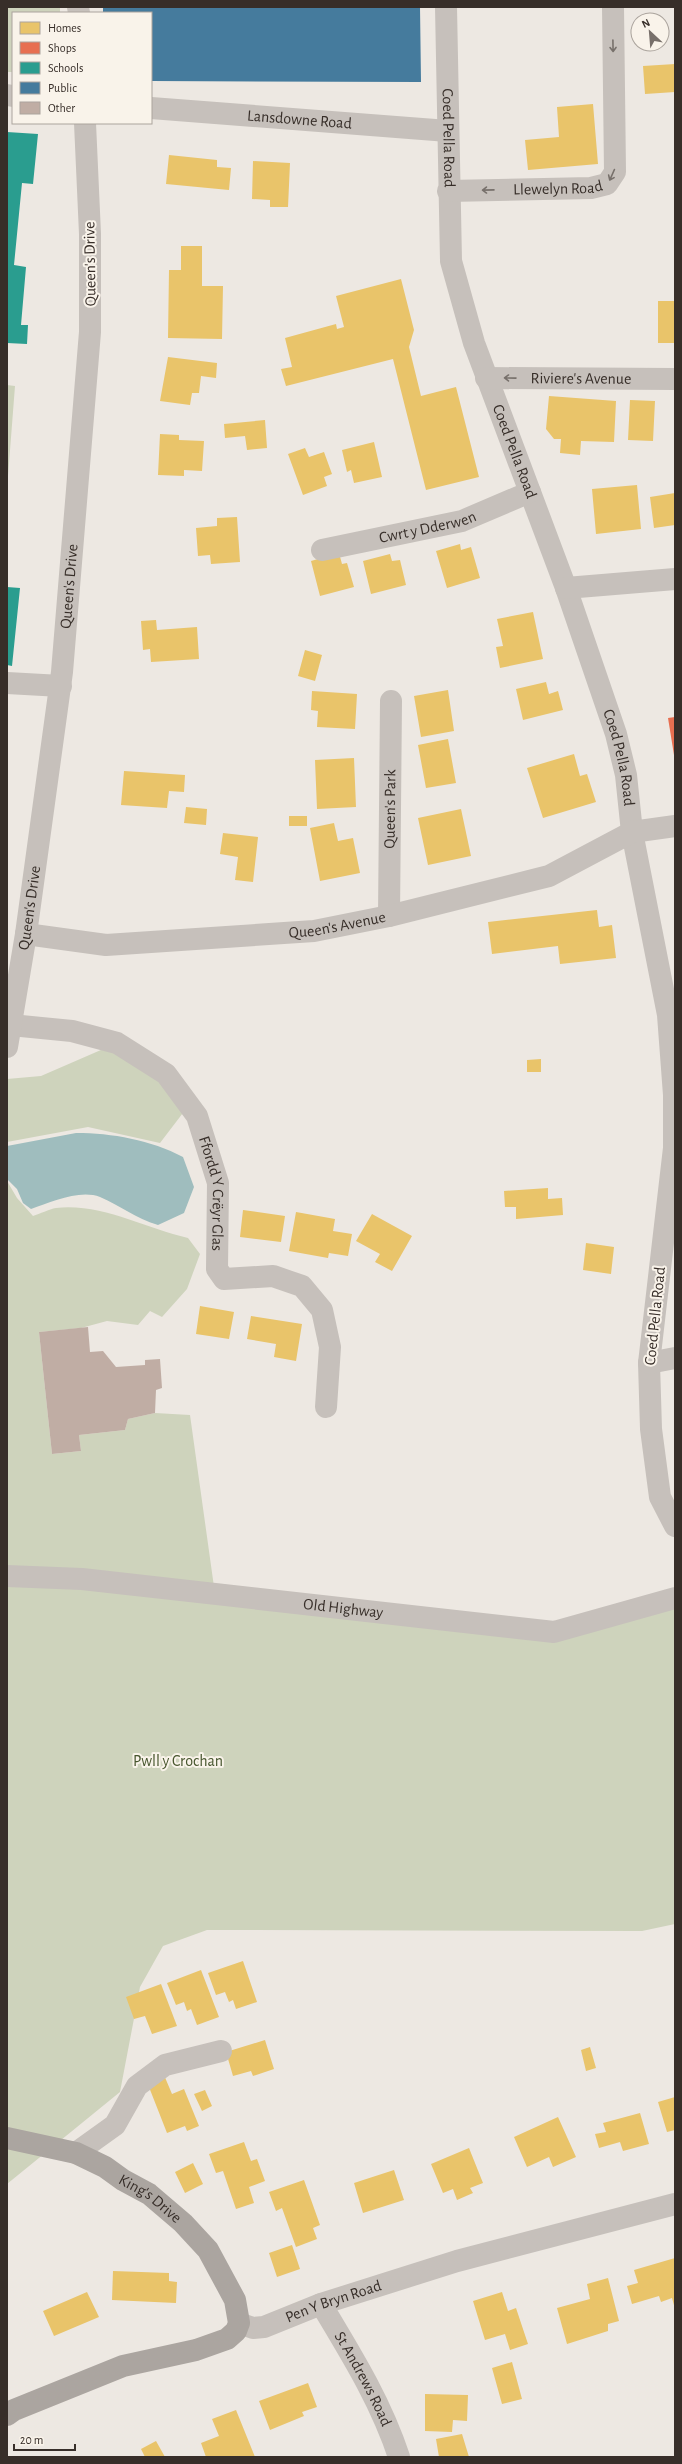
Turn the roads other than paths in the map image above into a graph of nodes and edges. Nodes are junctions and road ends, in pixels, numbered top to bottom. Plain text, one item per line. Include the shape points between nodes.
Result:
1 (446, 7) edge
2 (613, 7) edge
3 (152, 108) edge
4 (85, 124) edge
5 (448, 131) junction
6 (448, 191) junction
7 (486, 378) junction
8 (675, 380) edge
9 (530, 492) junction
10 (322, 550) dead end
11 (675, 579) edge
12 (566, 588) junction
13 (7, 683) edge
14 (61, 686) junction
15 (391, 701) dead end
16 (675, 826) edge
17 (632, 832) junction
18 (389, 916) junction
19 (26, 934) junction
20 (11, 1025) junction
21 (7, 1047) edge
22 (675, 1095) edge
23 (675, 1358) edge
24 (649, 1363) junction
25 (326, 1407) dead end
26 (675, 1526) edge
27 (7, 1576) edge
28 (675, 1598) edge
29 (221, 2051) dead end
30 (7, 2138) edge
31 (76, 2154) junction
32 (675, 2204) edge
33 (321, 2304) junction
34 (239, 2323) junction
35 (7, 2415) edge
36 (400, 2457) edge

1 - 5 street, Coed Pella Road
2 -> 6 street, Llewelyn Road via 615,172 607,184 591,188
3 - 5 street, Lansdowne Road
4 - 14 street, Queen's Drive via 90,234 90,332
5 - 6 street, Coed Pella Road
6 - 7 street, Coed Pella Road via 451,261
8 -> 7 street, Riviere's Avenue
7 - 9 street, Coed Pella Road
9 - 10 street, Cwrt y Dderwen via 462,521
9 - 12 street, Coed Pella Road
11 - 12 street
12 - 17 street, Coed Pella Road via 616,734 626,775
13 - 14 street
14 - 19 street, Queen's Drive
15 - 18 street, Queen's Park
16 - 17 street
17 - 18 street, Queen's Avenue via 550,876
17 - 22 street, Coed Pella Road via 668,1015
18 - 19 street, Queen's Avenue via 314,931 106,945
19 - 20 street, Queen's Drive
20 - 21 street, Queen's Drive
20 - 25 street, Ffordd Y Crëyr Glas via 72,1031 117,1043 166,1074 197,1116 218,1183 217,1269 224,1279 273,1276 302,1286 322,1310 330,1347
22 - 24 street, Coed Pella Road via 674,1148
23 - 24 street
24 - 26 street, Coed Pella Road via 650,1428 660,1497
27 - 28 street, Old Highway via 82,1579 554,1632
29 - 31 street via 165,2065 137,2086 115,2124
30 - 31 main road, King's Drive
31 - 34 main road, King's Drive via 105,2167 149,2194 183,2223 208,2250 226,2281 235,2300
32 - 33 street, Pen Y Bryn Road via 457,2261
33 - 34 street, Pen Y Bryn Road via 264,2327 253,2328
33 - 36 street, St Andrews Road via 388,2422
34 - 35 main road via 236,2331 227,2339 196,2350 123,2366

